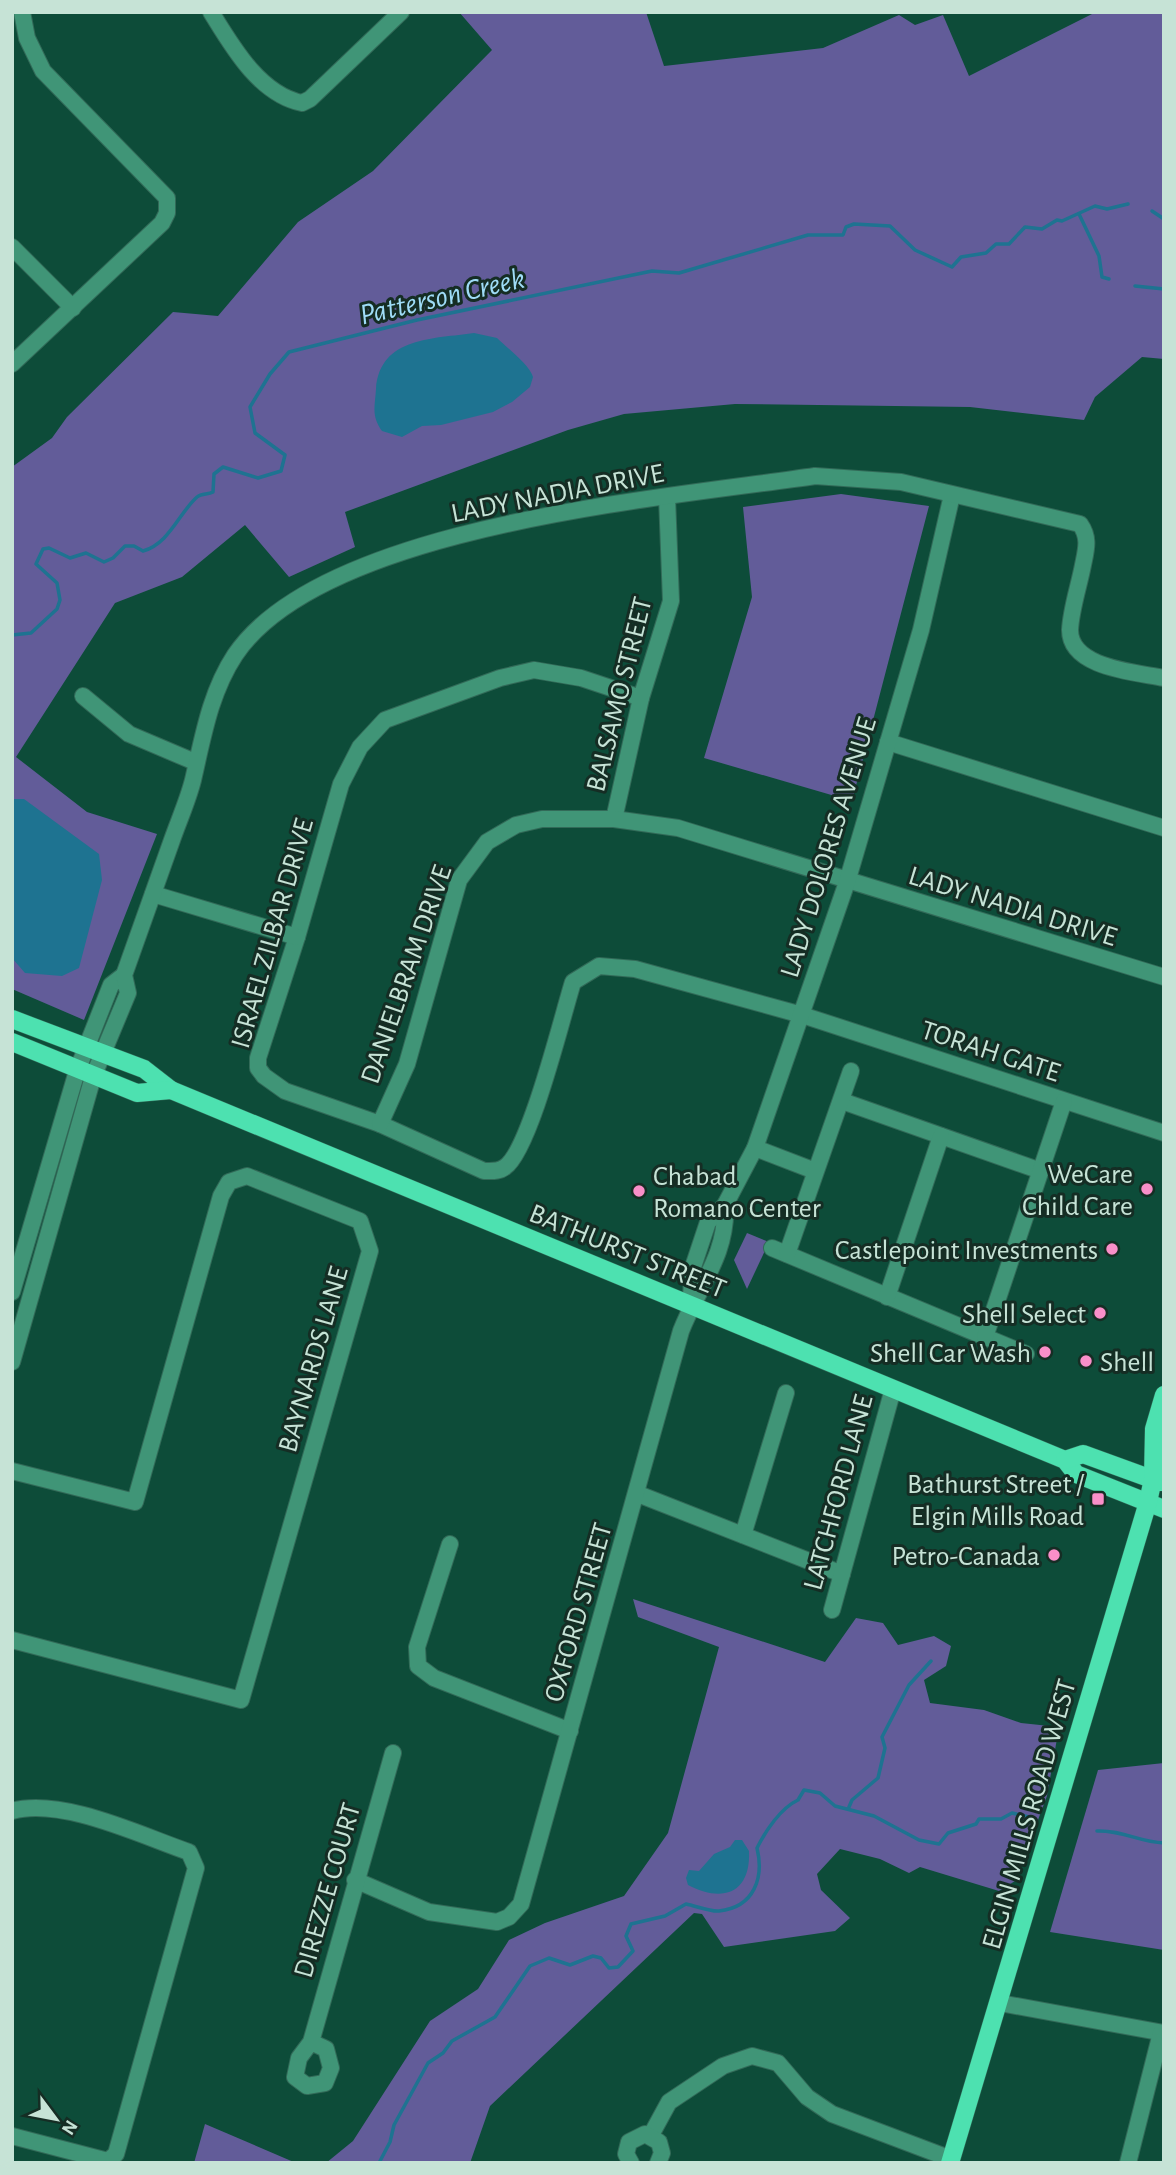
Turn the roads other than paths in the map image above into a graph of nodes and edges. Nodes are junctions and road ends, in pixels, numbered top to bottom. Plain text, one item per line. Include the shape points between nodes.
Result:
1 (22, 12) edge
2 (211, 12) edge
3 (401, 12) edge
4 (12, 247) edge
5 (73, 308) junction
6 (12, 364) edge
7 (952, 495) junction
8 (667, 497) junction
9 (1164, 678) edge
10 (83, 696) dead end
11 (640, 698) junction
12 (887, 742) junction
13 (195, 762) junction
14 (614, 819) junction
15 (1164, 828) edge
16 (847, 882) junction
17 (153, 894) junction
18 (297, 937) junction
19 (1164, 977) edge
20 (802, 1016) junction
21 (12, 1019) edge
22 (12, 1042) edge
23 (94, 1050) junction
24 (851, 1071) dead end
25 (85, 1074) junction
26 (171, 1090) junction
27 (842, 1101) junction
28 (1065, 1101) junction
29 (380, 1124) junction
30 (1164, 1133) edge
31 (941, 1136) junction
32 (755, 1148) junction
33 (815, 1171) junction
34 (1041, 1171) junction
35 (12, 1292) edge
36 (887, 1297) junction
37 (691, 1304) junction
38 (985, 1337) junction
39 (1026, 1354) dead end
40 (12, 1362) edge
41 (893, 1388) junction
42 (786, 1393) dead end
43 (1164, 1395) edge
44 (1065, 1460) junction
45 (1164, 1461) edge
46 (12, 1471) edge
47 (1158, 1481) edge
48 (638, 1494) junction
49 (1156, 1506) edge
50 (743, 1535) junction
51 (450, 1544) dead end
52 (842, 1574) junction
53 (832, 1610) dead end
54 (12, 1640) edge
55 (570, 1731) junction
56 (393, 1753) dead end
57 (12, 1811) edge
58 (355, 1880) junction
59 (1000, 2003) junction
60 (1162, 2033) edge
61 (311, 2042) dead end
62 (651, 2135) junction
63 (12, 2136) edge
64 (950, 2161) edge
65 (631, 2163) edge
66 (658, 2163) edge
67 (1128, 2163) edge

1 - 5 street via 27,38 43,71 167,198 162,223
2 - 3 street via 259,78 302,103
4 - 5 street
5 - 6 street
7 - 8 street, LADY NADIA DRIVE via 901,482 815,476
7 - 9 street, LADY NADIA DRIVE via 1080,524 1087,540 1070,629 1074,648 1084,657
7 - 12 street, LADY DOLORES AVENUE via 921,630
8 - 11 street, BALSAMO STREET via 671,601
8 - 13 street, LADY NADIA DRIVE via 558,512 464,533 359,569 292,599 234,656 207,715
10 - 13 street via 129,734
11 - 14 street, BALSAMO STREET
11 - 18 street, ISRAEL ZILBAR DRIVE via 581,678 534,670 490,681 385,720 360,747 341,784
12 - 15 street
12 - 16 street, LADY DOLORES AVENUE
13 - 17 street, LADY NADIA DRIVE
14 - 16 street, DANIELBRAM DRIVE via 678,828
14 - 29 street, DANIELBRAM DRIVE via 542,818 516,825 487,842 469,864 459,880 407,1064
16 - 19 street, LADY NADIA DRIVE
16 - 20 street, LADY DOLORES AVENUE
17 - 18 street
17 - 23 street, LADY NADIA DRIVE via 124,975 128,993
18 - 29 street, ISRAEL ZILBAR DRIVE via 258,1068 285,1091
20 - 28 street, TORAH GATE
20 - 29 street, ISRAEL ZILBAR DRIVE via 635,969 599,966 573,982 526,1134 507,1166 484,1171
20 - 32 street, LADY DOLORES AVENUE
21 - 23 main road, BATHURST STREET
22 - 25 main road, BATHURST STREET
23 - 25 street, LADY NADIA DRIVE
23 - 26 main road, BATHURST STREET via 144,1069
24 - 27 street
25 - 26 main road, BATHURST STREET via 137,1093
25 - 35 street
25 - 40 street
26 - 37 main road, BATHURST STREET
27 - 31 street
27 - 33 street
28 - 30 street, TORAH GATE
28 - 34 street
31 - 34 street
31 - 36 street
32 - 33 street
32 - 37 street, LADY DOLORES AVENUE via 725,1205 708,1222 692,1270
33 - 36 street via 779,1251
34 - 38 street
36 - 38 street
37 - 41 main road, BATHURST STREET
37 - 48 street, OXFORD STREET
38 - 39 street
41 - 44 main road, BATHURST STREET
41 - 52 street, LATCHFORD LANE
42 - 50 street
43 - 47 main road via 1154,1429
44 - 47 main road, BATHURST STREET via 1083,1454
44 - 49 main road, BATHURST STREET via 1076,1474
45 - 47 main road
46 - 54 street, BAYNARDS LANE via 135,1502 221,1196 229,1182 247,1176 360,1222 370,1251 241,1700
47 - 49 main road, ELGIN MILLS ROAD WEST
48 - 50 street
48 - 55 street, OXFORD STREET
49 - 59 main road, ELGIN MILLS ROAD WEST
50 - 52 street
51 - 55 street via 417,1647 418,1666 434,1678
52 - 53 street, LATCHFORD LANE
55 - 58 street, OXFORD STREET via 521,1905 509,1917 497,1922 429,1912
56 - 58 street, DIREZZE COURT
57 - 63 street via 25,1807 76,1814 189,1852 196,1868 116,2154 108,2161
58 - 61 street, DIREZZE COURT
59 - 60 street
59 - 64 main road, ELGIN MILLS ROAD WEST
60 - 67 street
62 - 64 street via 669,2102 723,2066 752,2056 778,2063 807,2097 832,2114
62 - 65 street via 639,2135 629,2142 626,2154
62 - 66 street via 662,2148

